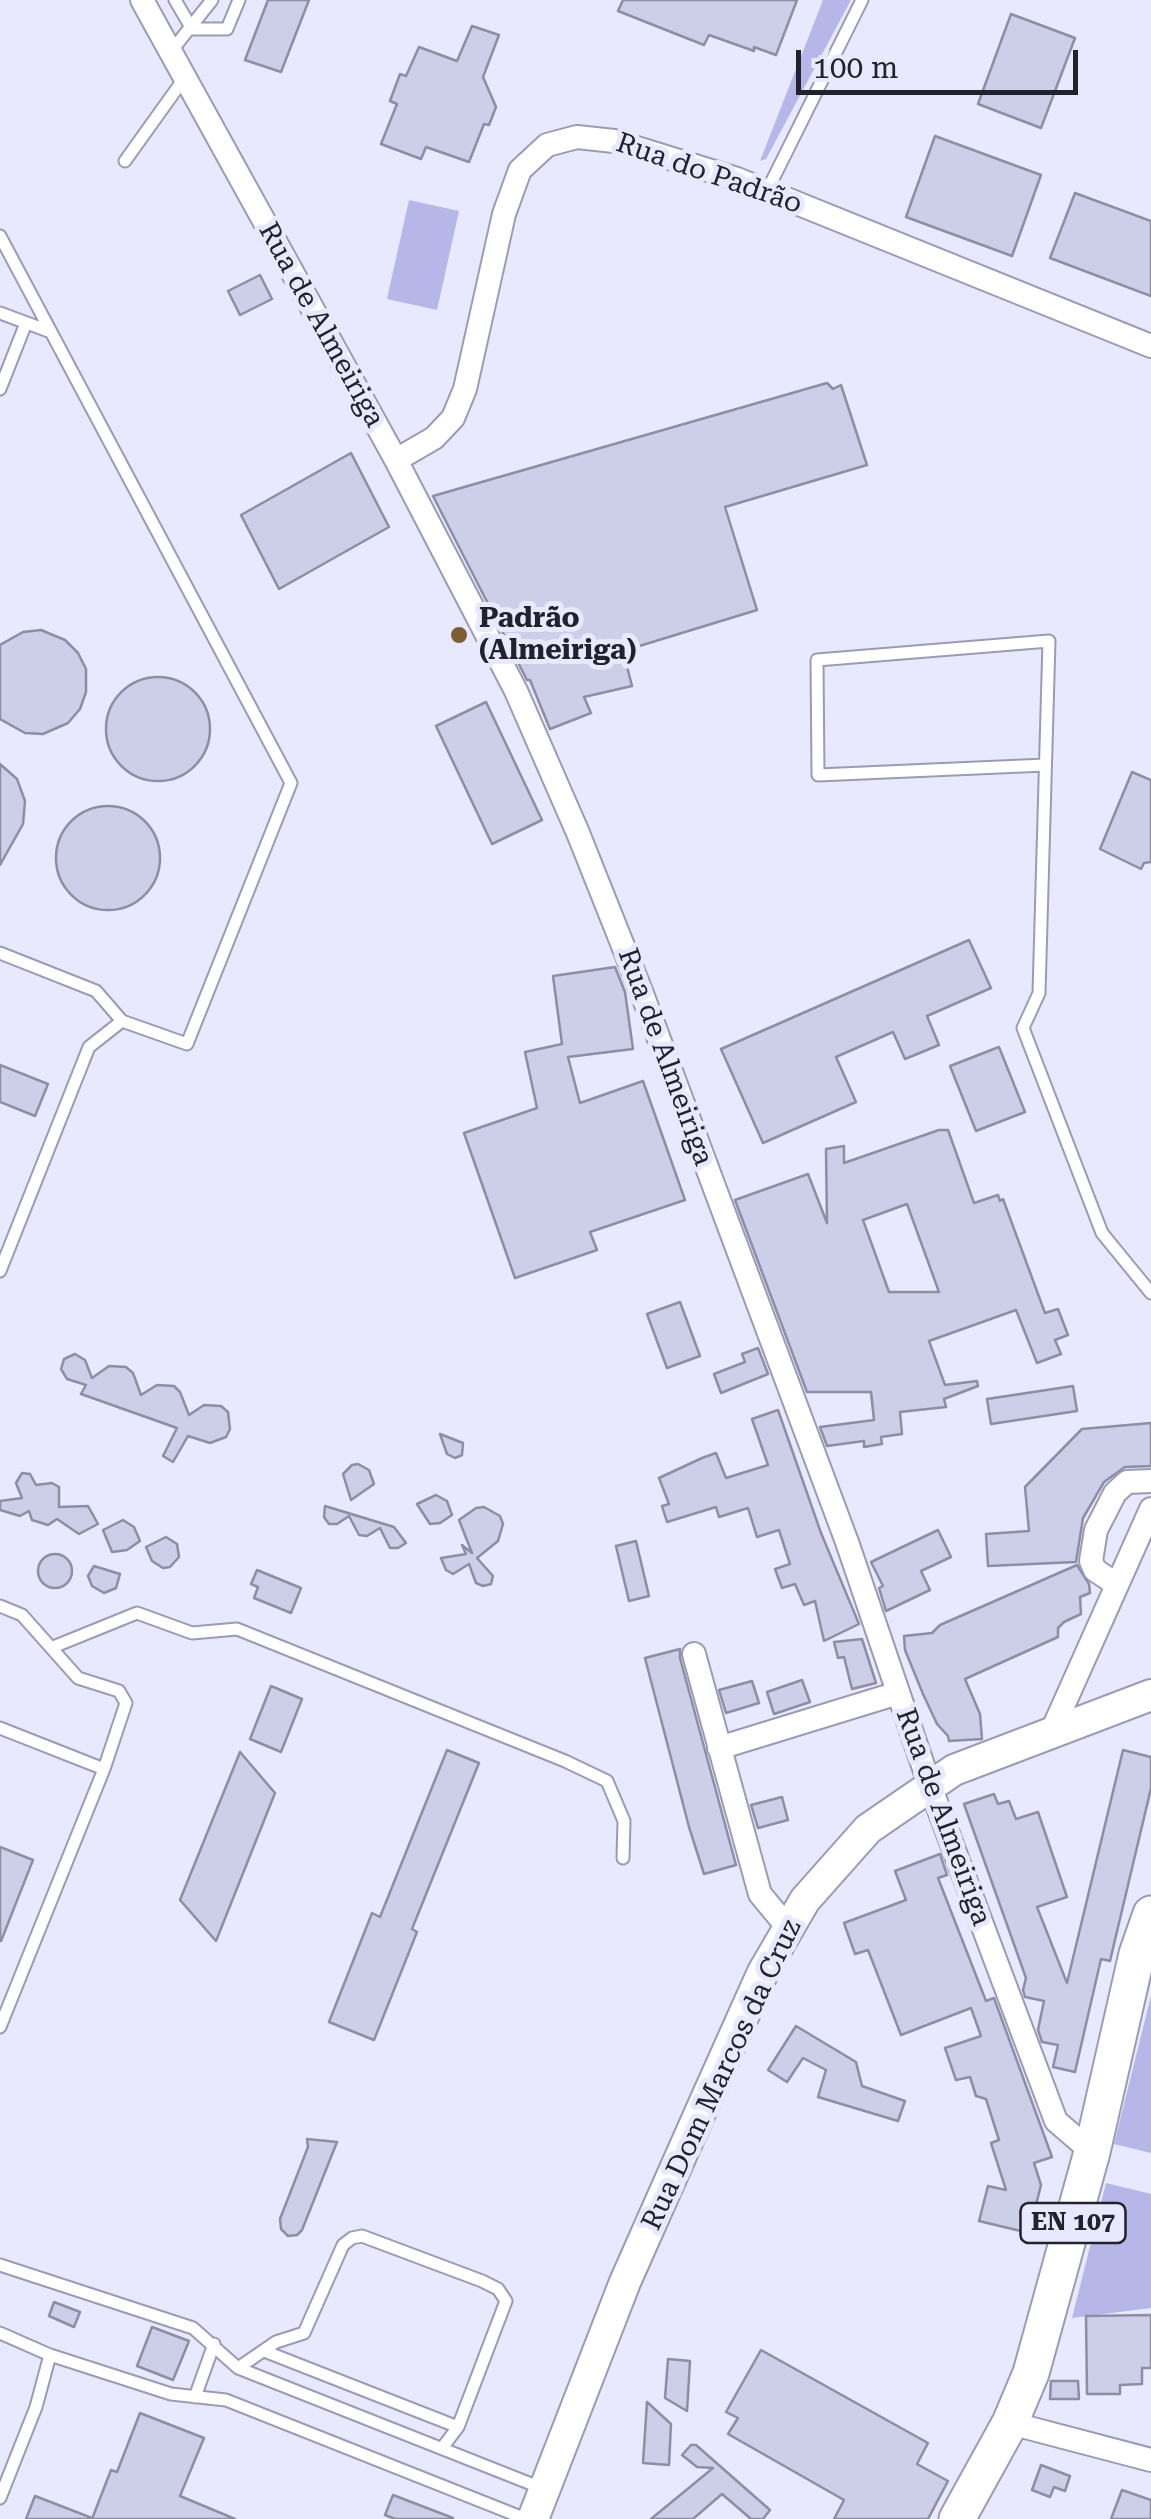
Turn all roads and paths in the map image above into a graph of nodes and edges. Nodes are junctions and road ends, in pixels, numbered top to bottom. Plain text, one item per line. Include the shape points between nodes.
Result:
1 (142, 0) edge
2 (175, 0) edge
3 (212, 0) edge
4 (239, 0) edge
5 (862, 0) edge
6 (192, 28) junction
7 (169, 54) junction
8 (183, 80) junction
9 (125, 161) dead end
10 (767, 191) junction
11 (0, 236) edge
12 (0, 313) edge
13 (26, 322) junction
14 (51, 332) junction
15 (1151, 346) edge
16 (0, 389) edge
17 (396, 460) junction
18 (1045, 765) junction
19 (0, 952) edge
20 (122, 1022) junction
21 (0, 1271) edge
22 (1151, 1293) edge
23 (1151, 1482) edge
24 (1151, 1509) edge
25 (1116, 1584) junction
26 (0, 1606) edge
27 (53, 1647) junction
28 (694, 1654) dead end
29 (898, 1693) junction
30 (1151, 1695) edge
31 (0, 1728) edge
32 (1051, 1733) junction
33 (719, 1748) junction
34 (104, 1769) junction
35 (930, 1786) junction
36 (623, 1858) dead end
37 (1151, 1914) edge
38 (788, 1929) junction
39 (0, 2027) edge
40 (1092, 2152) junction
41 (0, 2265) edge
42 (0, 2333) edge
43 (214, 2344) junction
44 (264, 2351) junction
45 (50, 2355) junction
46 (238, 2368) junction
47 (195, 2396) junction
48 (1010, 2423) junction
49 (458, 2427) junction
50 (442, 2448) junction
51 (1151, 2460) edge
52 (544, 2489) junction
53 (0, 2498) edge
54 (529, 2519) edge
55 (957, 2519) edge

1 - 7 street, Rua de Almeiriga
2 - 6 lane
3 - 6 lane
4 - 6 lane via 227,28
5 - 10 lane
6 - 7 lane
7 - 8 street, Rua de Almeiriga
8 - 9 lane
8 - 17 street, Rua de Almeiriga
10 - 15 street, Rua do Padrão
10 - 17 street, Rua do Padrão via 614,141 577,137 548,145 520,170 510,191 466,389 453,418
11 - 14 lane
12 - 13 lane
13 - 14 lane
13 - 16 lane
14 - 20 lane via 291,782 187,1044
17 - 29 street, Rua de Almeiriga via 516,691 578,833
18 - 18 lane via 1048,642 818,660 818,775
18 - 22 lane via 1040,994 1022,1028 1102,1232
19 - 20 lane via 96,991
20 - 21 lane via 89,1047
23 - 25 street via 1126,1482 1114,1492 1096,1530 1091,1560
24 - 25 street
25 - 32 street
26 - 27 lane via 22,1615
27 - 34 lane via 78,1678 119,1691 126,1703
27 - 36 lane via 137,1613 192,1634 237,1628 606,1781 624,1821
28 - 33 street
29 - 33 street
29 - 35 street, Rua de Almeiriga
30 - 32 street, Rua Dom Marcos da Cruz
31 - 34 lane
32 - 35 street, Rua Dom Marcos da Cruz via 954,1770
33 - 38 street via 760,1894
34 - 39 lane
35 - 38 street, Rua Dom Marcos da Cruz via 868,1829
35 - 40 street, Rua de Almeiriga via 1056,2120
37 - 40 main road, EN 107
38 - 52 street, Rua Dom Marcos da Cruz via 632,2265
40 - 48 main road, EN 107 via 1048,2317
41 - 43 lane via 193,2328
42 - 45 lane
43 - 46 lane
43 - 47 lane
44 - 46 lane
44 - 49 lane
44 - 49 lane via 304,2333 352,2238 362,2236 482,2281 506,2301
45 - 47 lane
45 - 53 lane
46 - 50 lane
47 - 54 lane via 226,2400
48 - 51 street
48 - 55 main road, EN 107
49 - 50 lane
50 - 52 lane
52 - 54 street, Rua Dom Marcos da Cruz

